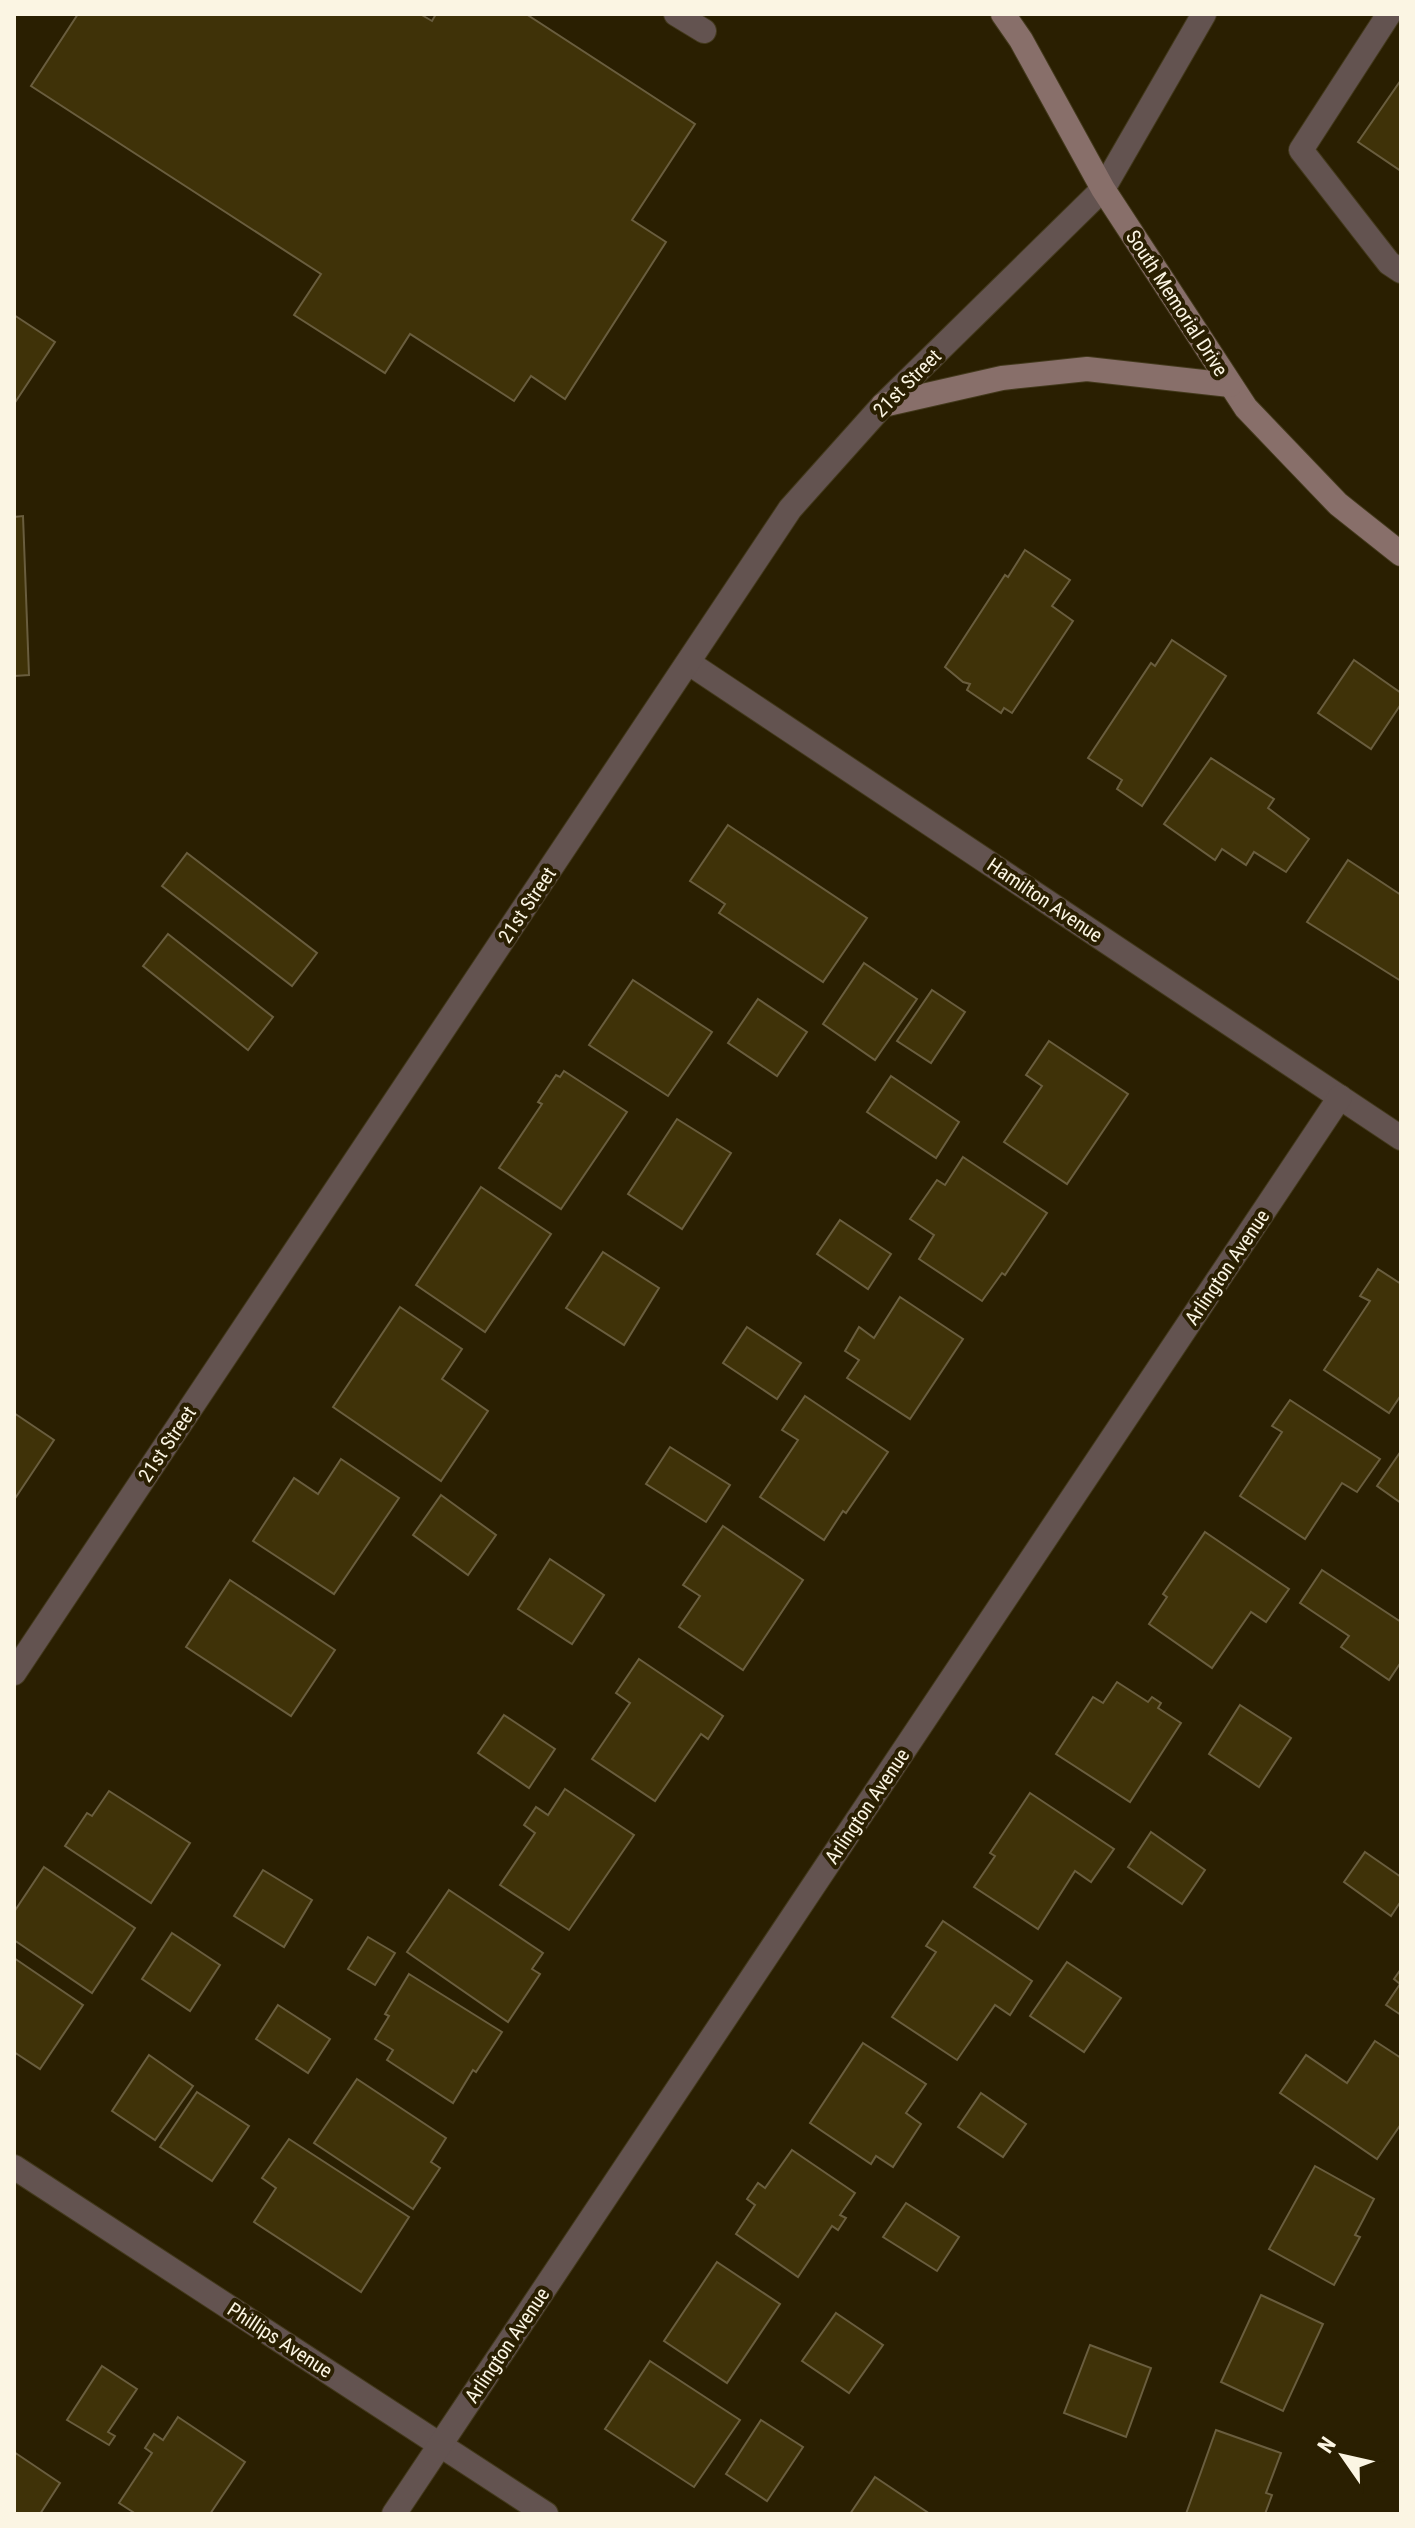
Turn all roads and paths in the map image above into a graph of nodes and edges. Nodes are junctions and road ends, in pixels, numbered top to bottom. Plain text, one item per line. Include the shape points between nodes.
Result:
1 (676, 14) edge
2 (1003, 14) edge
3 (1204, 14) edge
4 (1389, 14) edge
5 (704, 31) dead end
6 (1103, 189) junction
7 (1401, 271) edge
8 (1230, 385) junction
9 (883, 405) junction
10 (1401, 554) edge
11 (689, 663) junction
12 (1340, 1097) junction
13 (1401, 1138) edge
14 (14, 1673) edge
15 (14, 2167) edge
16 (441, 2444) junction
17 (394, 2514) edge
18 (546, 2514) edge

1 - 5 street
2 - 6 main road, South Memorial Drive
3 - 6 street, 21st Street
4 - 7 street via 1301,150 1389,263
6 - 8 main road, South Memorial Drive
6 - 9 street, 21st Street
8 - 9 main road via 1087,369 1002,378
8 - 10 main road, South Memorial Drive via 1338,504
9 - 11 street, 21st Street via 790,509
11 - 12 street, Hamilton Avenue
11 - 14 street, 21st Street
12 - 13 street, Hamilton Avenue
12 - 16 street, Arlington Avenue
15 - 16 street, Phillips Avenue
16 - 17 street, Arlington Avenue
16 - 18 street, Phillips Avenue

